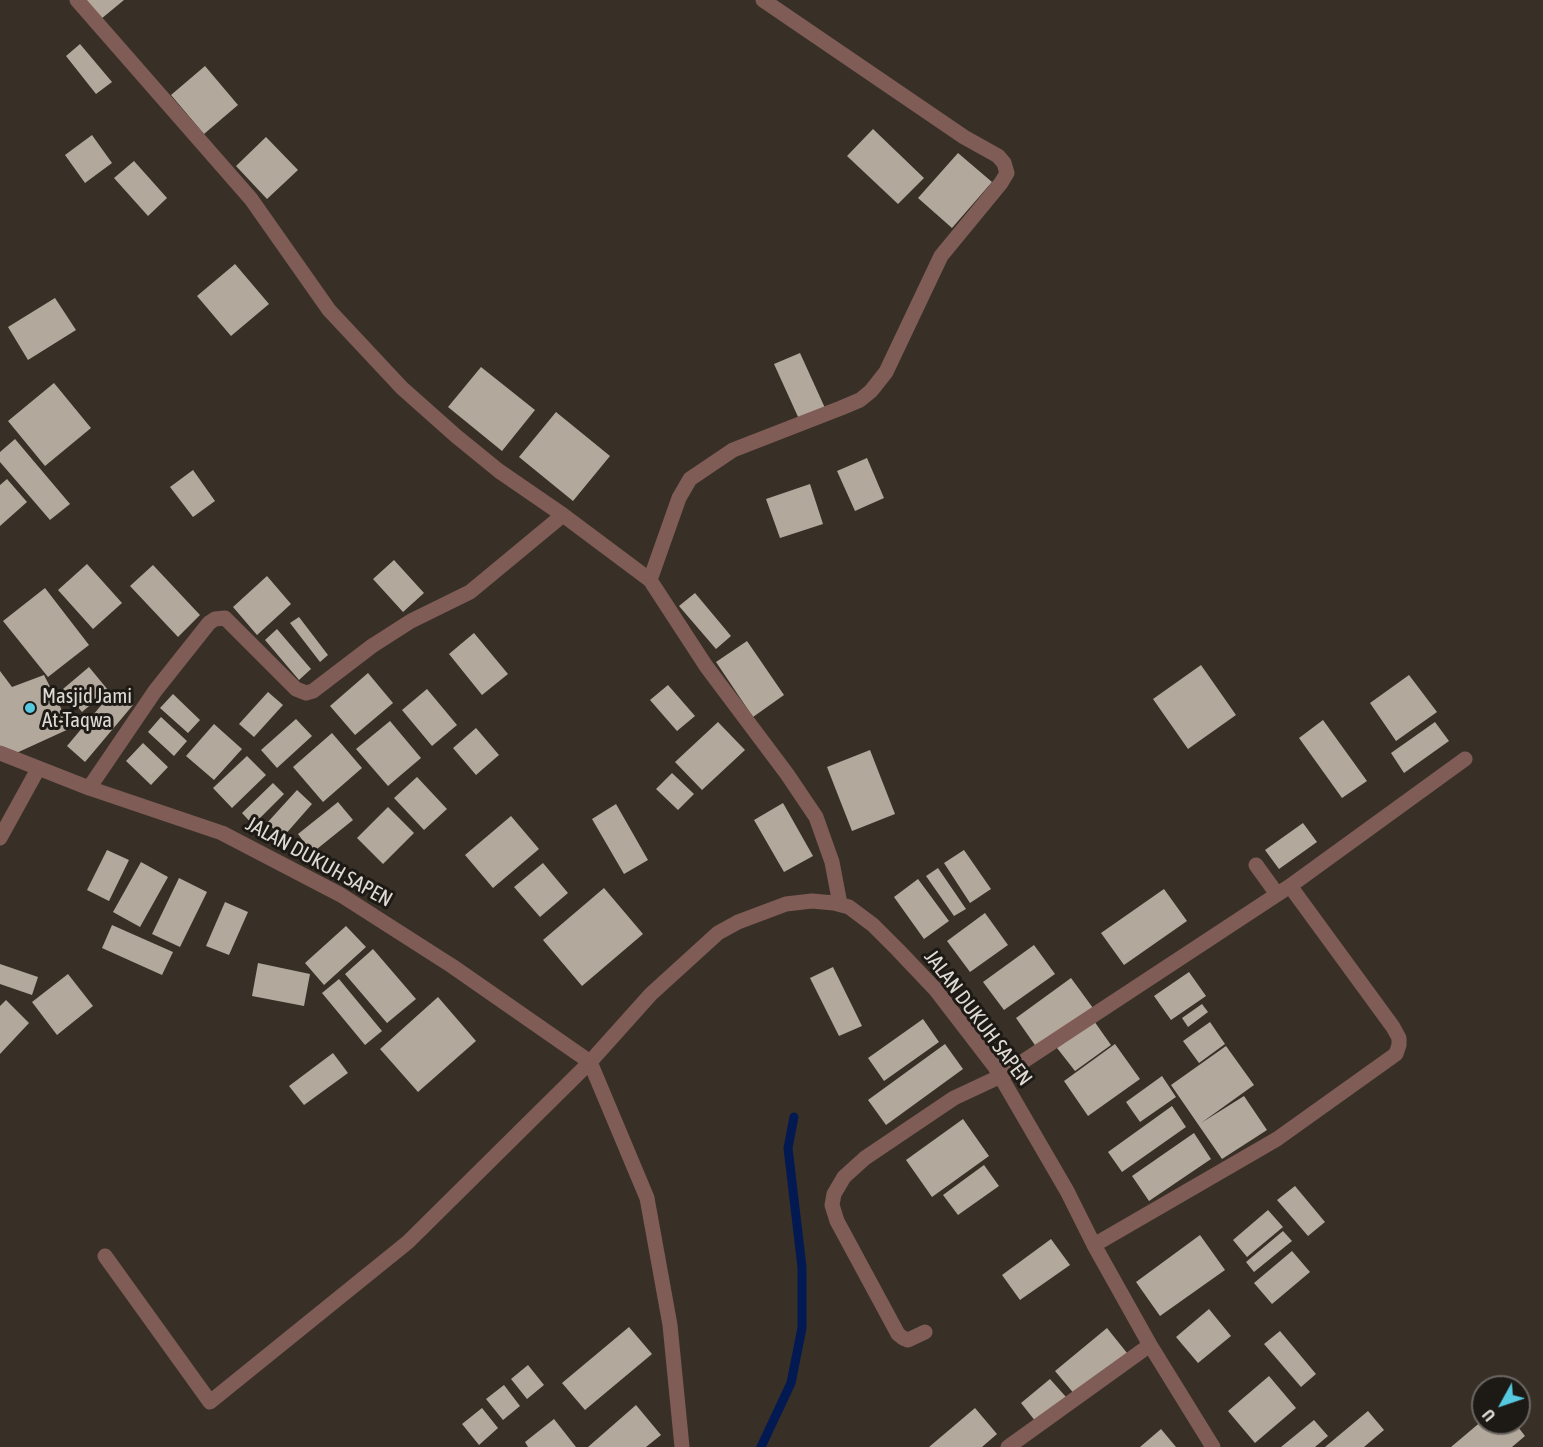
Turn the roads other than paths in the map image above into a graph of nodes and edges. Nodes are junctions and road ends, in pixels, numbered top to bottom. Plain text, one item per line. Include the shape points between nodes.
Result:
1 (77, 0) edge
2 (763, 0) edge
3 (563, 515) junction
4 (650, 579) junction
5 (0, 753) edge
6 (1465, 759) dead end
7 (38, 769) junction
8 (89, 788) junction
9 (0, 838) edge
10 (1256, 865) dead end
11 (1284, 890) junction
12 (840, 904) junction
13 (590, 1062) junction
14 (1001, 1076) junction
15 (1094, 1245) junction
16 (105, 1256) dead end
17 (925, 1332) dead end
18 (1150, 1345) junction
19 (682, 1447) edge
20 (1008, 1447) edge
21 (1213, 1447) edge

1 - 3 street via 251,199 329,310 351,334 402,388 456,436
2 - 4 street via 998,156 1007,168 1006,176 941,256 886,372 871,391 860,400 733,450 690,479 679,498
3 - 4 street
3 - 8 street via 470,592 411,621 313,691 296,689 225,618 208,623 155,691
4 - 12 street via 706,666 816,817 832,862
5 - 7 street, JALAN DUKUH SAPEN
6 - 11 street
7 - 8 street, JALAN DUKUH SAPEN
7 - 9 street
8 - 13 street, JALAN DUKUH SAPEN via 222,833 341,896 452,966
10 - 11 street
11 - 14 street
11 - 15 street via 1393,1027 1399,1045 1396,1054 1277,1139
12 - 13 street, JALAN DUKUH SAPEN via 786,904 718,933 651,994
12 - 14 street, JALAN DUKUH SAPEN via 873,925 906,958 935,989
13 - 16 street via 408,1242 210,1402
13 - 19 street via 647,1197 670,1325
14 - 15 street, JALAN DUKUH SAPEN
14 - 17 street via 954,1098 865,1158 844,1177 834,1194 832,1205 837,1221 898,1334 908,1340
15 - 18 street, JALAN DUKUH SAPEN
18 - 20 street
18 - 21 street, JALAN DUKUH SAPEN

